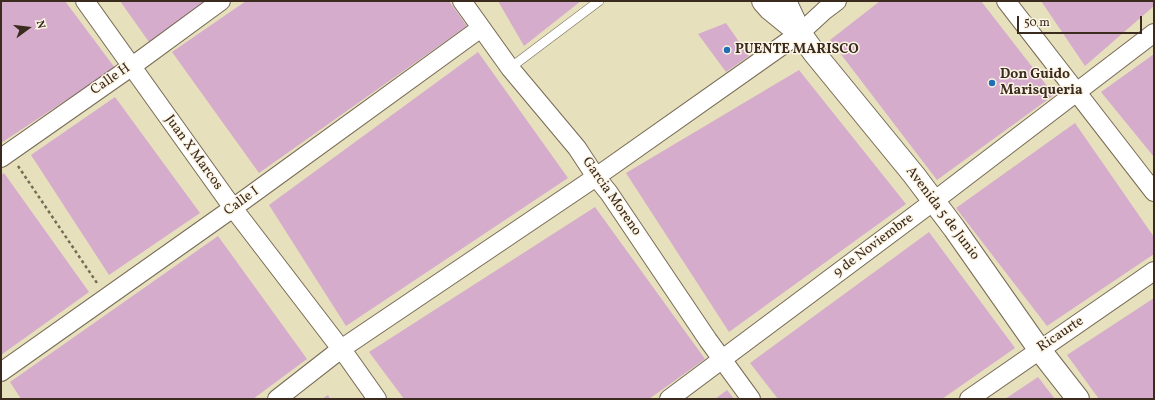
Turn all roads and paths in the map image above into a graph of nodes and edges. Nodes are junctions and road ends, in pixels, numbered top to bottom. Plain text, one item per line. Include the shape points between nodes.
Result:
1 (85, 1) edge
2 (221, 1) edge
3 (462, 1) edge
4 (599, 1) edge
5 (763, 1) edge
6 (785, 1) edge
7 (837, 1) edge
8 (1006, 1) edge
9 (481, 28) junction
10 (1154, 33) edge
11 (800, 34) junction
12 (131, 67) junction
13 (510, 68) junction
14 (1078, 92) junction
15 (5, 155) edge
16 (596, 177) junction
17 (1154, 192) edge
18 (934, 201) junction
19 (233, 208) junction
20 (1154, 271) edge
21 (106, 298) junction
22 (341, 349) junction
23 (1039, 349) junction
24 (722, 359) junction
25 (1, 372) edge
26 (277, 399) edge
27 (377, 399) edge
28 (670, 399) edge
29 (750, 399) edge
30 (968, 399) edge
31 (1078, 399) edge

1 - 12 street, Juan X Marcos
2 - 12 street, Calle H
3 - 9 street, Garcia Moreno
4 - 13 lane
5 - 11 main road, Avenida 5 de Junio
6 - 11 main road, Avenida 5 de Junio
7 - 11 street
8 - 14 street
9 - 13 street, Garcia Moreno
9 - 19 street, Calle I
10 - 14 street, 9 de Noviembre
11 - 16 street
11 - 18 main road, Avenida 5 de Junio
12 - 15 street, Calle H
12 - 19 street, Juan X Marcos
13 - 16 street, Garcia Moreno via 577,148
14 - 17 street
14 - 18 street, 9 de Noviembre
15 - 21 path
16 - 22 street
16 - 24 street, Garcia Moreno via 609,192
18 - 23 main road, Avenida 5 de Junio
18 - 24 street, 9 de Noviembre
19 - 21 street, Calle I
19 - 22 street, Juan X Marcos
20 - 23 street, Ricaurte
21 - 25 street, Calle I
22 - 26 street
22 - 27 street, Juan X Marcos
23 - 30 street, Ricaurte
23 - 31 main road, Avenida 5 de Junio
24 - 28 street, 9 de Noviembre
24 - 29 street, Garcia Moreno

